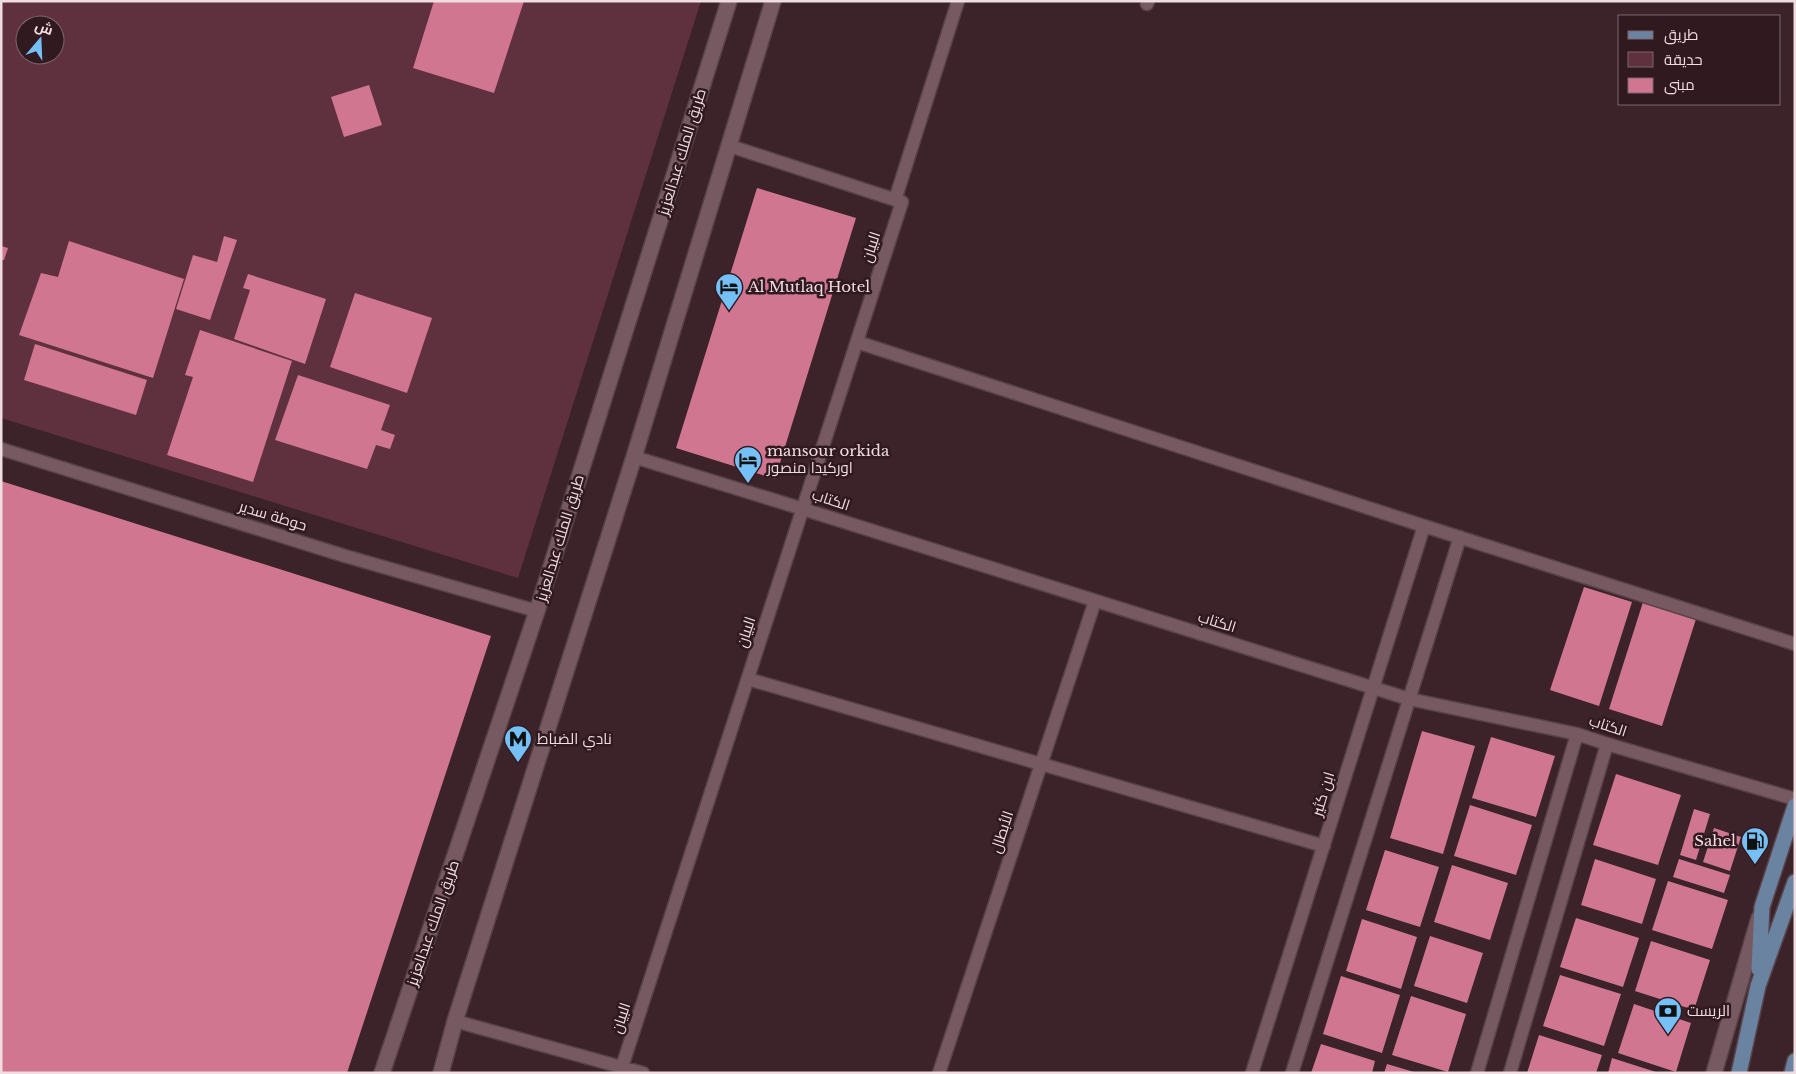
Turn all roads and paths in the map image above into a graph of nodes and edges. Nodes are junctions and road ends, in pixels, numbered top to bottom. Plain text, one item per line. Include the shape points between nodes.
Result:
1 (729, 1) edge
2 (773, 1) edge
3 (958, 1) edge
4 (730, 146) junction
5 (899, 201) junction
6 (857, 342) junction
7 (1, 449) edge
8 (634, 457) junction
9 (803, 508) junction
10 (1424, 526) junction
11 (1460, 537) junction
12 (1095, 601) junction
13 (537, 611) junction
14 (1795, 644) edge
15 (748, 679) junction
16 (1373, 687) junction
17 (1409, 699) junction
18 (1577, 734) junction
19 (1606, 744) junction
20 (1042, 764) junction
21 (1795, 799) edge
22 (1795, 806) edge
23 (1324, 846) junction
24 (1795, 882) edge
25 (1762, 907) junction
26 (1758, 986) junction
27 (455, 1021) junction
28 (1795, 1061) edge
29 (621, 1069) edge
30 (382, 1073) edge
31 (441, 1073) edge
32 (643, 1073) edge
33 (940, 1073) edge
34 (1252, 1073) edge
35 (1292, 1073) edge
36 (1476, 1073) edge
37 (1510, 1073) edge
38 (1714, 1073) edge
39 (1739, 1073) edge
40 (1792, 1073) edge

1 - 13 main road, طريق الملك عبدالعزيز
2 - 4 main road
3 - 5 street, البيان
4 - 5 street
4 - 8 main road
5 - 6 street, البيان
6 - 9 street, البيان
6 - 10 street
7 - 13 street, حوطة سدير via 345,556
8 - 9 street, الكتاب
8 - 27 main road
9 - 12 street, الكتاب
9 - 15 street, البيان
10 - 11 street
10 - 16 street, ابن كثير
11 - 14 street
11 - 17 street
12 - 16 street, الكتاب
12 - 20 street, الأبطال
13 - 30 main road, طريق الملك عبدالعزيز
15 - 20 street
15 - 29 street, البيان
16 - 17 street, الكتاب
16 - 23 street, ابن كثير
17 - 18 street, الكتاب
17 - 35 street
18 - 19 street, الكتاب
18 - 36 street
19 - 21 street, الكتاب
19 - 37 street
20 - 23 street
20 - 33 street, الأبطال
22 - 25 main road
23 - 34 street, ابن كثير
24 - 26 main road
25 - 26 main road
25 - 38 main road
26 - 39 main road
27 - 29 street
27 - 31 main road
28 - 40 main road
29 - 32 street

